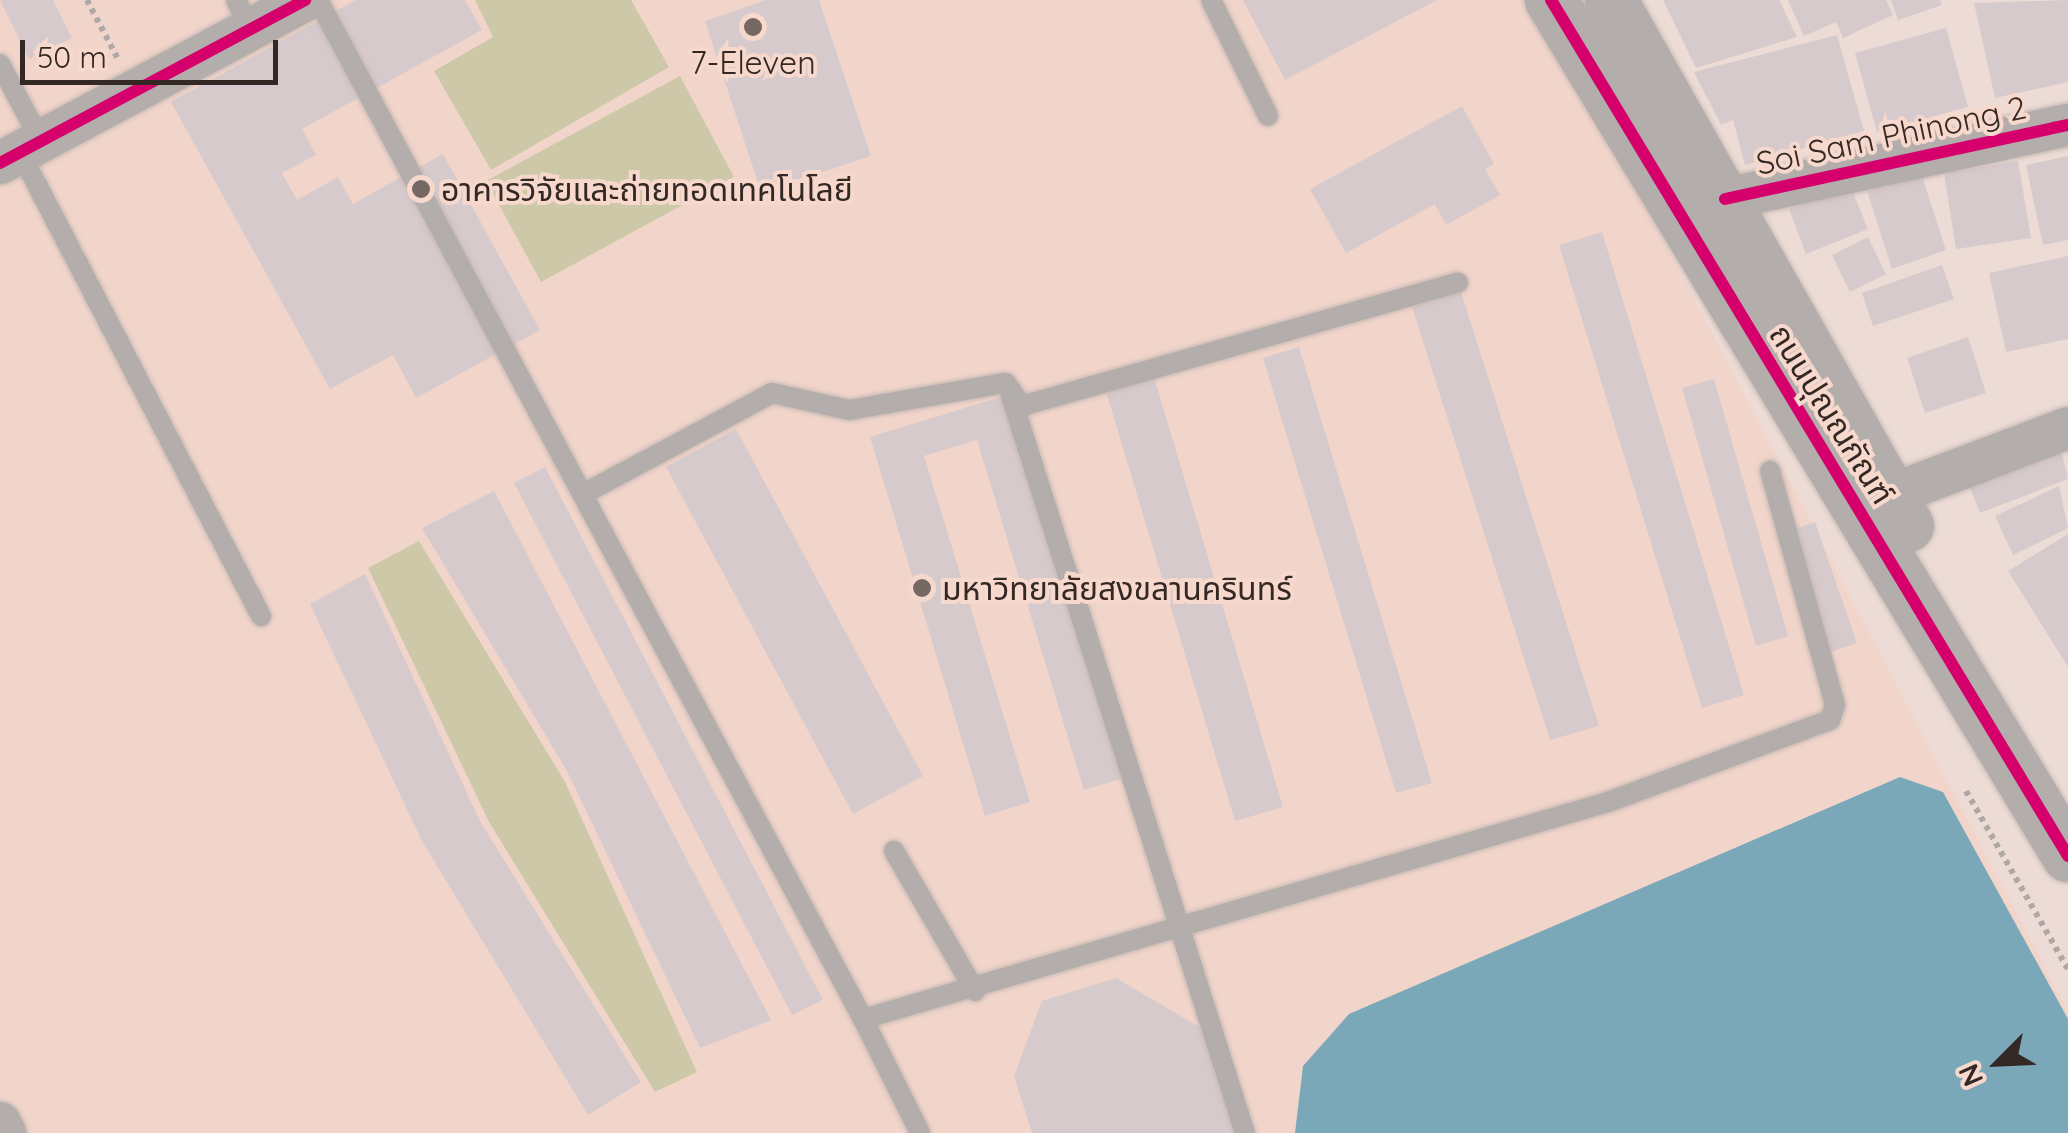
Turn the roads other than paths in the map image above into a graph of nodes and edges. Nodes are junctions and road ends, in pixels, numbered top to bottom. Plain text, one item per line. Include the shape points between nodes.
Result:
1 (305, 0) edge
2 (318, 0) edge
3 (1210, 0) edge
4 (1551, 0) edge
5 (1612, 0) edge
6 (243, 14) edge
7 (0, 64) edge
8 (1268, 116) dead end
9 (2068, 125) edge
10 (20, 152) edge
11 (1725, 199) junction
12 (1458, 283) dead end
13 (1006, 384) junction
14 (2068, 428) edge
15 (1770, 471) dead end
16 (585, 493) junction
17 (1891, 495) junction
18 (262, 616) dead end
19 (2068, 802) edge
20 (894, 851) dead end
21 (2068, 856) edge
22 (1184, 926) junction
23 (974, 991) junction
24 (864, 1019) junction
25 (0, 1124) edge
26 (5, 1133) edge
27 (920, 1133) edge
28 (1244, 1133) edge

1 - 6 street
2 - 16 lane
3 - 8 lane
4 - 21 street, ถนนปุณณกัณฑ์
5 - 11 street, ถนนปุณณกัณฑ์
6 - 10 street
7 - 10 lane
9 - 11 street, Soi Sam Phinong 2
10 - 18 lane
11 - 17 street, ถนนปุณณกัณฑ์
12 - 13 lane via 1022,406
13 - 16 lane via 849,410 772,393
13 - 22 lane
14 - 17 street
15 - 22 lane via 1835,705 1830,720 1608,802
16 - 24 lane
17 - 19 street, ถนนปุณณกัณฑ์
20 - 23 lane
22 - 23 lane
22 - 28 lane
23 - 24 lane
24 - 27 lane
25 - 26 street

